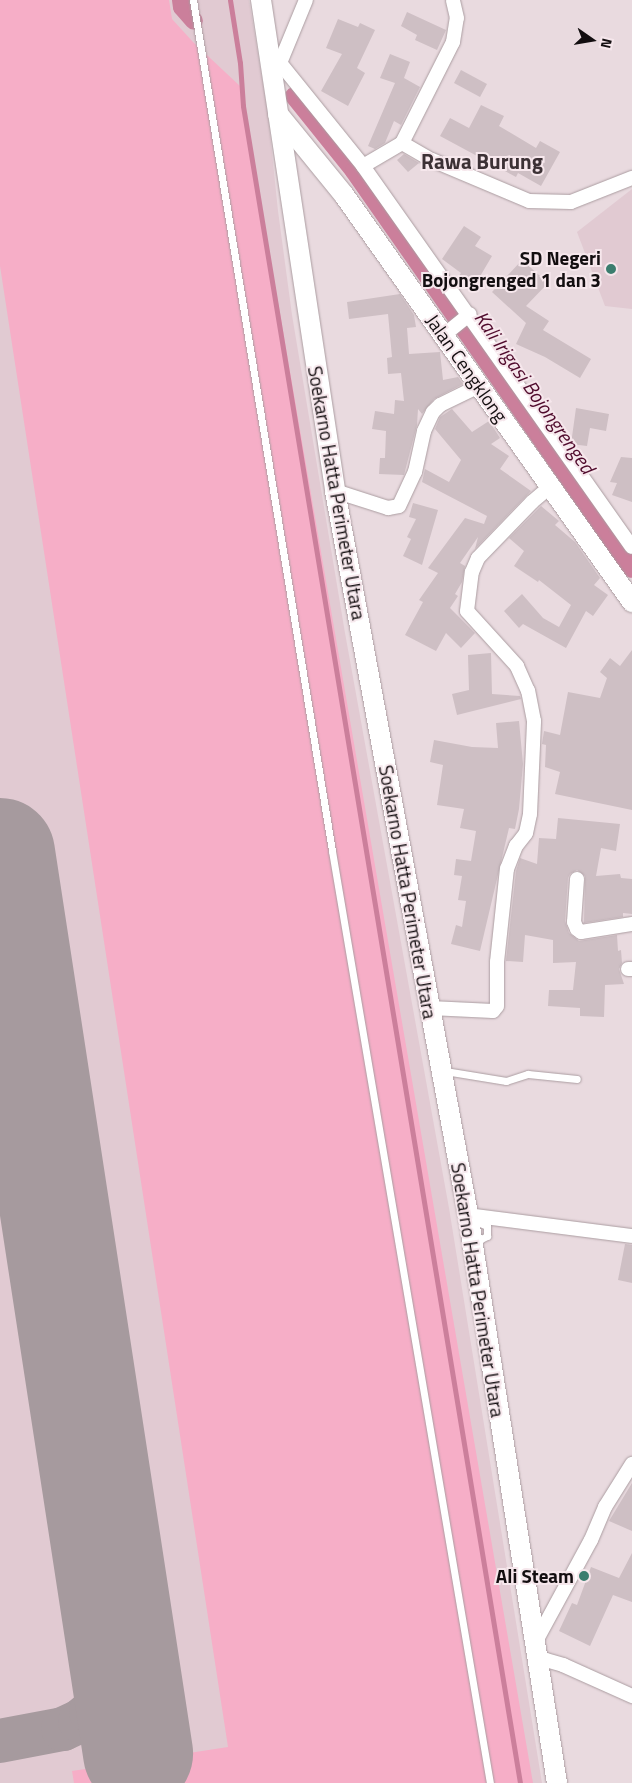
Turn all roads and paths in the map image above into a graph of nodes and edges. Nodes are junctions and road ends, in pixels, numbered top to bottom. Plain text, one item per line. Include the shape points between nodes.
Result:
1 (193, 0) edge
2 (261, 0) edge
3 (306, 0) edge
4 (453, 0) edge
5 (276, 64) junction
6 (278, 114) junction
7 (402, 143) junction
8 (363, 166) junction
9 (632, 178) edge
10 (467, 317) junction
11 (447, 333) junction
12 (479, 386) junction
13 (550, 487) junction
14 (335, 491) junction
15 (632, 547) edge
16 (632, 602) edge
17 (577, 879) dead end
18 (632, 924) edge
19 (430, 1008) junction
20 (440, 1070) junction
21 (577, 1079) dead end
22 (474, 1222) junction
23 (632, 1236) edge
24 (632, 1464) edge
25 (620, 1483) junction
26 (632, 1490) edge
27 (536, 1653) junction
28 (632, 1696) edge
29 (490, 1783) edge
30 (557, 1783) edge

1 - 29 lane
2 - 5 main road, Soekarno Hatta Perimeter Utara
3 - 5 street
4 - 7 street via 457,18 453,42
5 - 6 main road, Soekarno Hatta Perimeter Utara
5 - 8 street
6 - 11 main road, Jalan Cengklong via 344,195
6 - 14 main road, Soekarno Hatta Perimeter Utara
7 - 8 street
7 - 9 street via 432,160 529,201 571,202
8 - 10 street
10 - 11 street
10 - 15 street
11 - 12 main road, Jalan Cengklong
12 - 13 main road, Jalan Cengklong
12 - 14 street via 440,404 433,412 424,431 415,472 399,506 388,508
13 - 16 main road, Jalan Cengklong
13 - 19 street via 478,558 472,572 467,611 517,666 528,691 534,721 530,814 526,833 516,846 507,869 497,962 497,1006 492,1011
14 - 19 main road, Soekarno Hatta Perimeter Utara
17 - 18 street via 574,922 577,929 581,932
19 - 20 main road, Soekarno Hatta Perimeter Utara
20 - 21 lane via 506,1081 528,1074
20 - 22 main road, Soekarno Hatta Perimeter Utara
22 - 23 street
22 - 27 main road, Soekarno Hatta Perimeter Utara
24 - 25 street
25 - 26 street
25 - 27 street via 604,1507
27 - 28 street
27 - 30 main road, Soekarno Hatta Perimeter Utara

